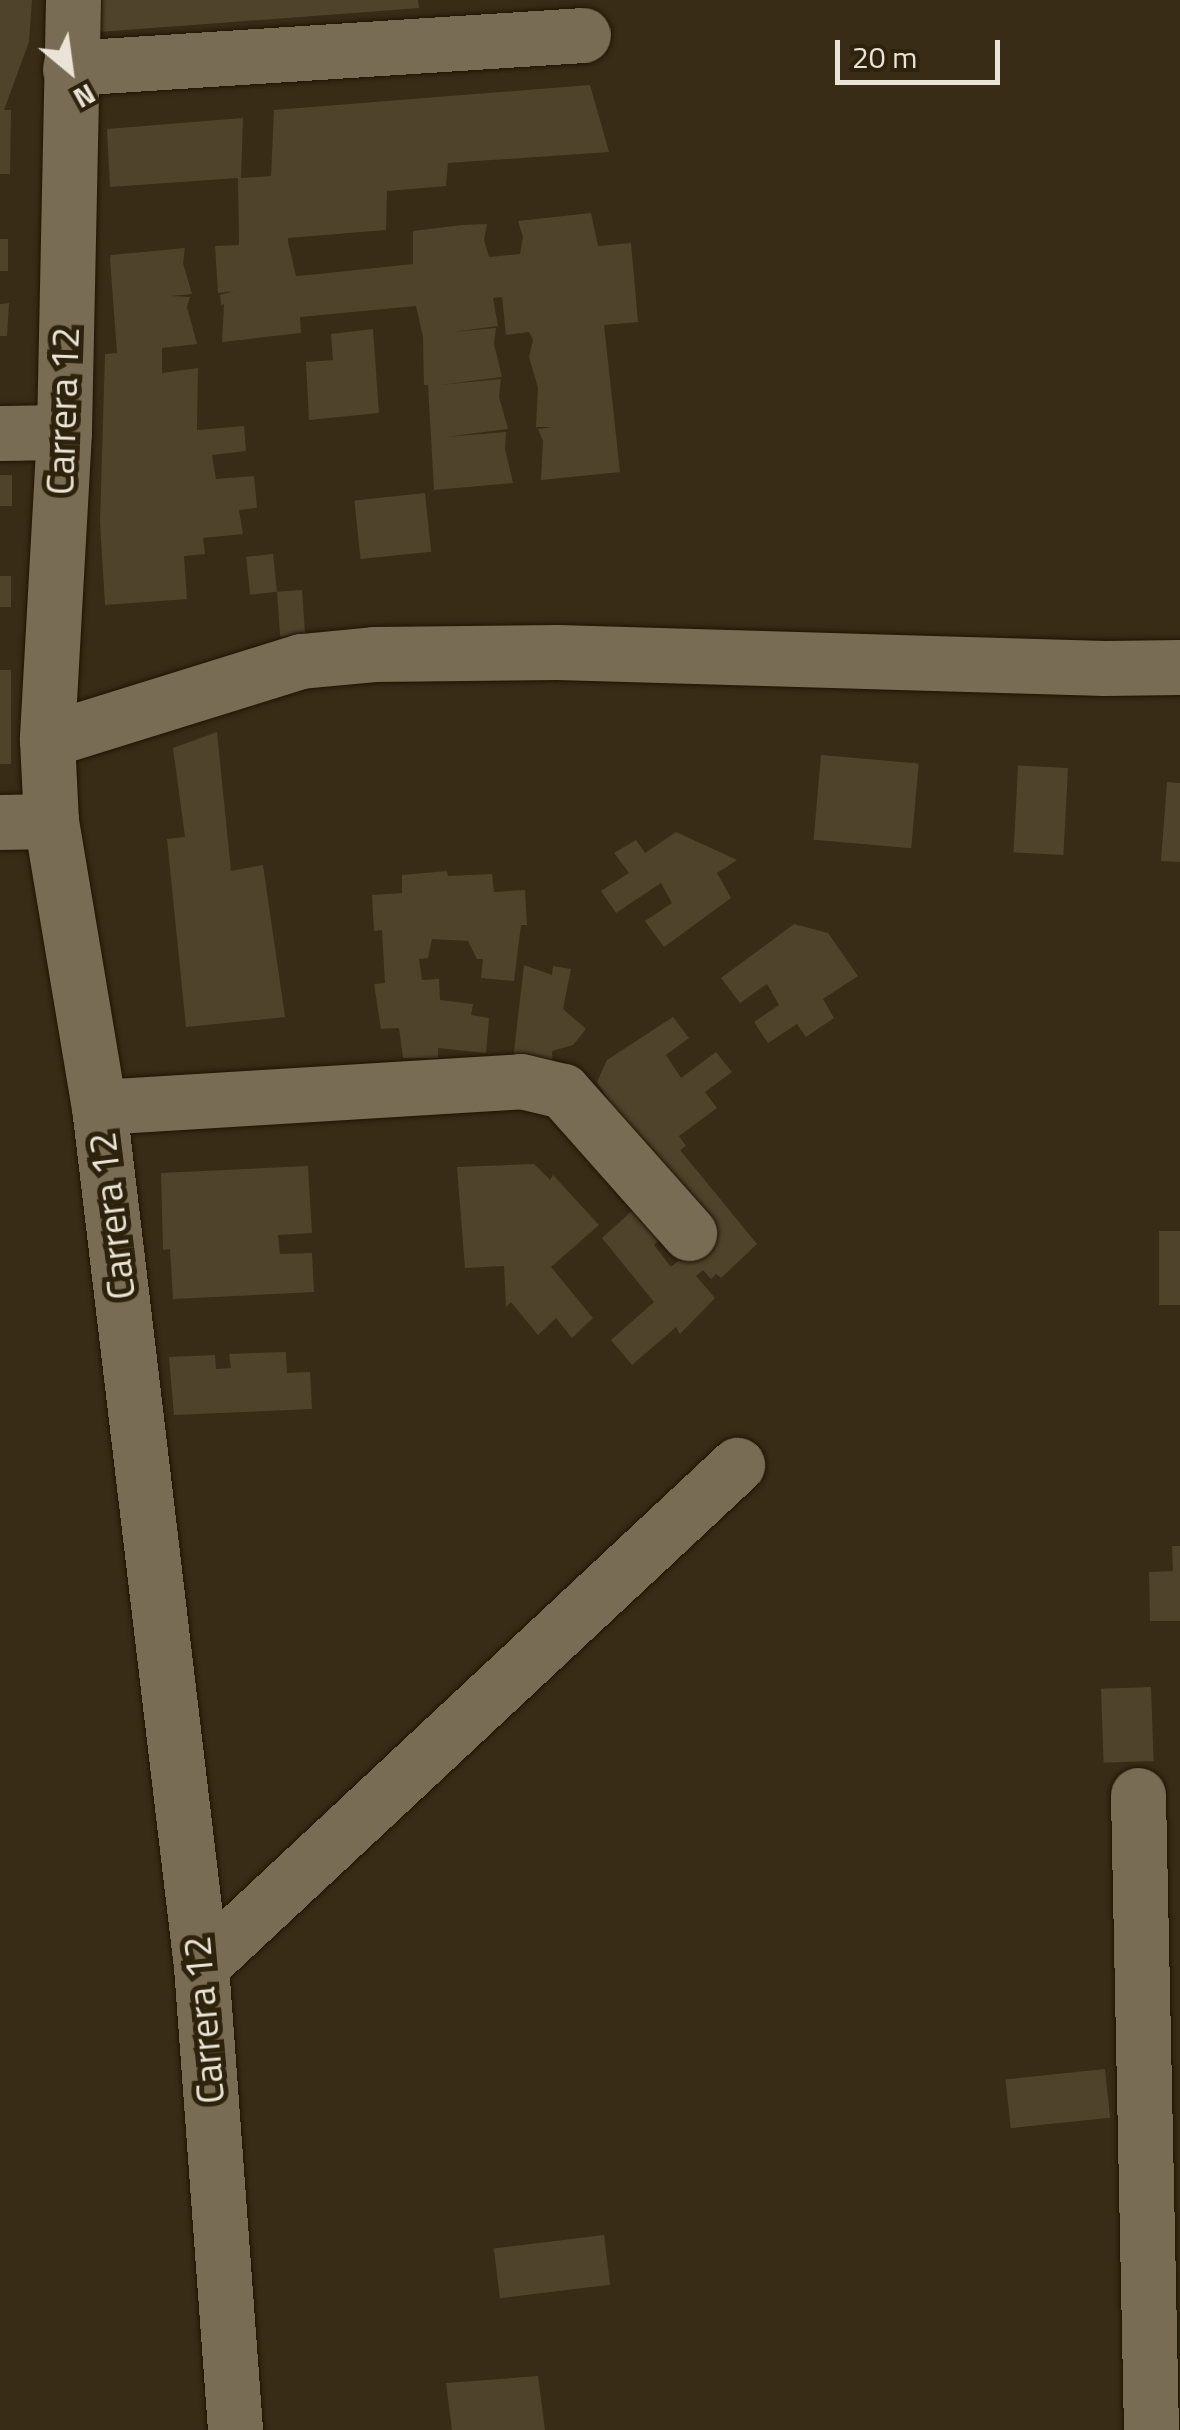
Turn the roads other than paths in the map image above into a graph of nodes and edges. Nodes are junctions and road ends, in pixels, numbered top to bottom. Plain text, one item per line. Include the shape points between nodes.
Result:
1 (73, 0) edge
2 (582, 36) dead end
3 (70, 68) junction
4 (64, 432) junction
5 (0, 433) edge
6 (1180, 667) edge
7 (47, 740) junction
8 (25, 822) edge
9 (99, 1107) junction
10 (689, 1233) dead end
11 (736, 1466) dead end
12 (1138, 1795) dead end
13 (201, 1966) junction
14 (236, 2430) edge
15 (1151, 2430) edge

1 - 3 street, Carrera 12
2 - 3 street
3 - 4 street, Carrera 12
4 - 5 street
4 - 7 street, Carrera 12
6 - 7 street via 374,654 301,661
7 - 8 street, Carrera 12
8 - 9 street, Carrera 12
9 - 10 street via 521,1081 562,1091
9 - 13 street, Carrera 12
11 - 13 street
12 - 15 street
13 - 14 street, Carrera 12

